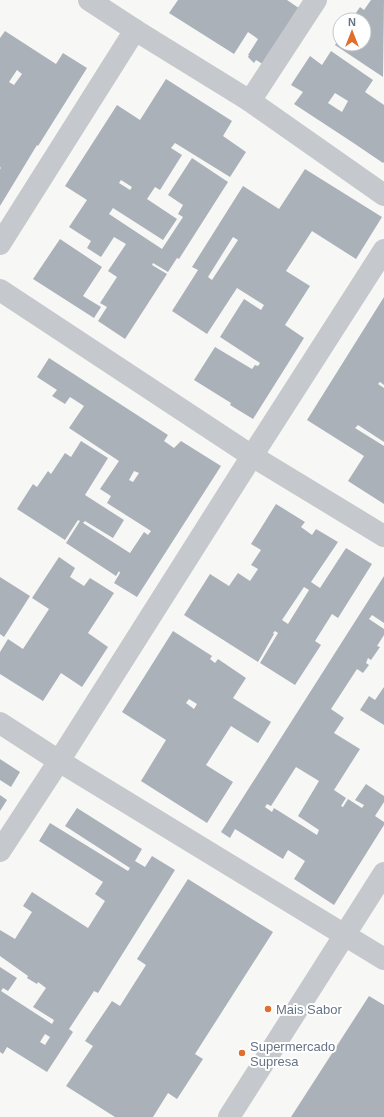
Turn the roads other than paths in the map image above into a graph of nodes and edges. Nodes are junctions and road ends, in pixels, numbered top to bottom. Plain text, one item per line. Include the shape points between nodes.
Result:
1 (89, 0) edge
2 (316, 0) edge
3 (136, 30) junction
4 (250, 101) junction
5 (384, 196) edge
6 (0, 244) edge
7 (384, 250) edge
8 (0, 290) edge
9 (252, 456) junction
10 (384, 536) edge
11 (0, 723) edge
12 (59, 761) junction
13 (0, 851) edge
14 (384, 873) edge
15 (345, 934) junction
16 (384, 959) edge
17 (229, 1117) edge

1 - 3 street
2 - 4 street
3 - 4 street
3 - 6 street
4 - 5 street
7 - 9 street
8 - 9 street
9 - 10 street
9 - 12 street
11 - 12 street
12 - 13 street
12 - 15 street
14 - 15 street
15 - 16 street
15 - 17 street

